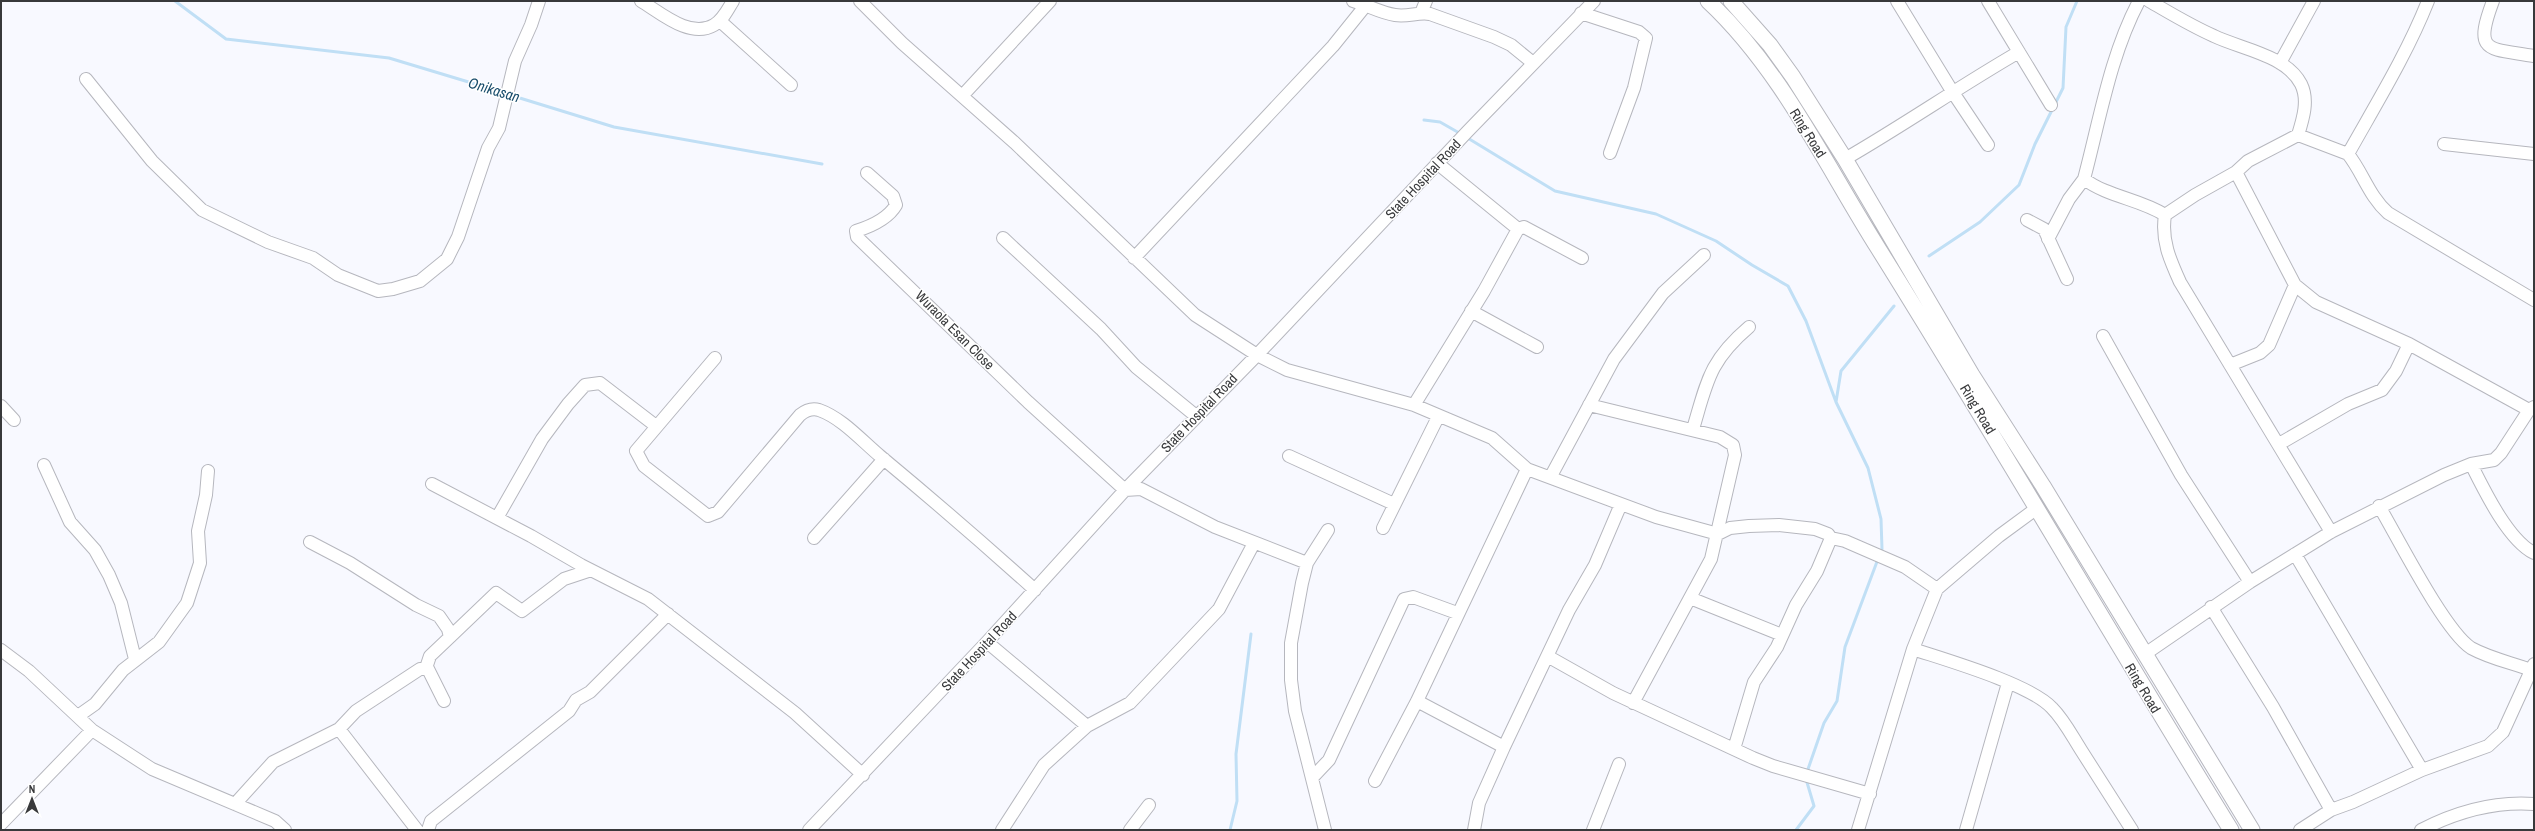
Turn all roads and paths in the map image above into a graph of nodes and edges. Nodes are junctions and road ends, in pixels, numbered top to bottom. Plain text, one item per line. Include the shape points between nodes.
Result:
1 (539, 1) edge
2 (641, 1) edge
3 (733, 1) edge
4 (860, 1) edge
5 (1050, 1) edge
6 (1352, 1) edge
7 (1426, 1) edge
8 (1594, 1) edge
9 (1708, 1) edge
10 (1731, 1) edge
11 (1897, 1) edge
12 (1988, 1) edge
13 (2139, 1) edge
14 (2149, 1) edge
15 (2314, 1) edge
16 (2428, 1) edge
17 (2493, 1) edge
18 (1366, 5) junction
19 (1421, 13) junction
20 (1581, 13) junction
21 (720, 21) junction
22 (2019, 52) junction
23 (2534, 56) edge
24 (1533, 63) junction
25 (2280, 63) junction
26 (86, 79) dead end
27 (791, 86) dead end
28 (1952, 91) junction
29 (963, 95) junction
30 (2051, 105) dead end
31 (2298, 135) junction
32 (2444, 144) dead end
33 (1988, 145) dead end
34 (1610, 153) dead end
35 (2348, 154) junction
36 (2534, 154) edge
37 (1845, 159) junction
38 (1436, 163) junction
39 (2236, 172) junction
40 (867, 173) dead end
41 (2084, 179) junction
42 (2165, 215) junction
43 (2027, 220) dead end
44 (1518, 229) junction
45 (1003, 238) dead end
46 (2048, 239) junction
47 (1704, 255) dead end
48 (1134, 258) junction
49 (1582, 258) dead end
50 (2066, 279) dead end
51 (2295, 285) junction
52 (2534, 300) edge
53 (1471, 310) junction
54 (1749, 327) dead end
55 (2104, 336) dead end
56 (2409, 344) junction
57 (1537, 347) dead end
58 (1257, 355) junction
59 (715, 358) dead end
60 (2230, 365) junction
61 (1414, 405) junction
62 (1589, 405) junction
63 (1, 406) edge
64 (2531, 408) edge
65 (1196, 416) junction
66 (1438, 417) junction
67 (14, 420) dead end
68 (656, 426) junction
69 (1693, 430) junction
70 (2279, 444) junction
71 (1289, 456) dead end
72 (884, 459) junction
73 (2471, 464) junction
74 (44, 465) dead end
75 (1527, 468) junction
76 (208, 471) dead end
77 (1552, 476) junction
78 (432, 484) dead end
79 (1125, 490) junction
80 (1394, 504) junction
81 (1621, 504) junction
82 (2379, 506) junction
83 (2038, 508) junction
84 (496, 518) junction
85 (1383, 528) dead end
86 (1328, 530) dead end
87 (2331, 532) junction
88 (1718, 534) junction
89 (814, 538) dead end
90 (1831, 538) junction
91 (310, 542) dead end
92 (1254, 543) junction
93 (2534, 553) edge
94 (2295, 554) junction
95 (1307, 563) junction
96 (591, 570) junction
97 (2250, 582) junction
98 (1937, 589) junction
99 (1035, 590) junction
100 (1690, 598) junction
101 (2212, 607) junction
102 (1457, 613) junction
103 (668, 614) junction
104 (1782, 635) junction
105 (450, 637) junction
106 (987, 642) junction
107 (1913, 649) junction
108 (1, 650) edge
109 (2144, 654) junction
110 (1549, 657) junction
111 (135, 659) junction
112 (426, 668) junction
113 (2533, 668) edge
114 (2008, 683) junction
115 (444, 701) dead end
116 (1417, 701) junction
117 (1633, 703) junction
118 (78, 716) junction
119 (1087, 726) junction
120 (339, 729) junction
121 (92, 730) junction
122 (1504, 747) junction
123 (1734, 749) junction
124 (1619, 764) dead end
125 (2422, 770) junction
126 (863, 775) junction
127 (1312, 778) junction
128 (1375, 781) dead end
129 (1870, 794) junction
130 (235, 804) junction
131 (2534, 804) edge
132 (1149, 805) dead end
133 (2331, 810) junction
134 (1, 824) edge
135 (1006, 829) edge
136 (285, 830) edge
137 (417, 830) edge
138 (428, 830) edge
139 (810, 830) edge
140 (1130, 830) edge
141 (1325, 830) edge
142 (1474, 830) edge
143 (1593, 830) edge
144 (1858, 830) edge
145 (1966, 830) edge
146 (2132, 830) edge
147 (2231, 830) edge
148 (2252, 830) edge
149 (2300, 830) edge
150 (2421, 830) edge

1 - 26 street via 514,61 499,128 488,148 451,252 447,259 420,281 393,289 378,291 338,275 313,258 268,242 202,210 152,161
2 - 21 street via 686,28 707,28
3 - 21 street
4 - 29 street via 902,43
5 - 29 street
6 - 18 street
7 - 19 street
8 - 20 street, State Hospital Road
9 - 83 main road, Ring Road via 1739,32 1778,87
10 - 37 main road, Ring Road via 1793,77
11 - 28 street
12 - 22 street
13 - 41 street via 2116,55
14 - 25 street via 2214,37
15 - 25 street
16 - 35 street via 2394,72
17 - 23 street via 2483,32 2487,44 2492,49
18 - 19 street via 1393,15
18 - 48 street via 1333,46
19 - 24 street via 1494,37 1511,45
20 - 24 street, State Hospital Road
20 - 34 street via 1639,32 1646,38 1634,88
21 - 27 street
22 - 28 street
22 - 30 street
24 - 38 street, State Hospital Road
25 - 31 street via 2294,74 2304,93 2305,104
28 - 33 street
28 - 37 street via 1893,132
29 - 48 street
31 - 35 street
31 - 39 street via 2248,161
32 - 36 street
35 - 52 street via 2368,189 2388,213
37 - 109 main road, Ring Road via 1972,375
38 - 44 street
38 - 58 street, State Hospital Road
39 - 42 street
39 - 51 street
40 - 79 street, Wuraola Esan Close via 893,196 896,205 891,214 868,228 856,231 857,237 1028,402
41 - 42 street via 2094,186 2149,206
41 - 46 street via 2069,199
42 - 60 street via 2164,234 2169,258 2180,282
43 - 46 street via 2044,229
44 - 49 street via 1524,228
44 - 53 street
45 - 65 street via 1101,329 1136,366
46 - 50 street
47 - 62 street via 1663,293 1604,372
48 - 58 street via 1195,315
51 - 56 street via 2316,302
51 - 60 street via 2269,345 2260,353
53 - 57 street
53 - 61 street
54 - 69 street via 1733,341 1714,365
55 - 97 street via 2181,475
56 - 64 street
56 - 70 street via 2396,371 2382,390 2348,404
58 - 61 street via 1288,370
58 - 65 street, State Hospital Road
59 - 68 street
60 - 70 street
61 - 66 street
62 - 69 street
62 - 77 street
63 - 67 street
64 - 73 street via 2494,460
65 - 79 street, State Hospital Road
66 - 75 street via 1492,438
66 - 80 street
68 - 72 street via 638,446 637,456 644,466 708,516 718,512 800,415 811,410 828,414
68 - 84 street via 600,383 585,385 542,439
69 - 88 street via 1729,441 1735,455
70 - 87 street
71 - 80 street
72 - 89 street
72 - 99 street
73 - 82 street
73 - 93 street via 2508,527 2523,546
74 - 111 street via 70,522 95,550 109,575 121,603
75 - 77 street
75 - 102 street
76 - 111 street via 206,495 198,530 200,563 195,583 180,614 159,642
77 - 81 street
78 - 84 street
79 - 92 street via 1141,489 1215,527
79 - 99 street, State Hospital Road
80 - 85 street
81 - 88 street via 1656,517
81 - 110 street via 1595,565 1570,610
82 - 87 street
82 - 113 street via 2454,632 2470,647 2481,653
83 - 98 street via 1999,536
83 - 147 main road, Ring Road via 2135,675
84 - 96 street
86 - 95 street
87 - 94 street
88 - 90 street via 1730,528 1779,525 1815,529 1828,534
88 - 100 street via 1711,559
90 - 98 street via 1889,559
90 - 104 street
91 - 105 street via 439,616
92 - 95 street
92 - 119 street via 1219,609 1130,703
94 - 97 street
94 - 125 street
95 - 127 street via 1291,643 1291,680 1295,711
96 - 103 street via 648,599
96 - 105 street via 564,579 522,611 496,593
97 - 101 street
98 - 107 street
99 - 106 street, State Hospital Road
100 - 104 street
100 - 117 street
101 - 109 street
101 - 133 street via 2273,707
102 - 116 street
102 - 127 street via 1413,597 1404,599 1329,760
103 - 126 street via 795,713
103 - 138 street via 590,692 576,700 569,711 431,821
104 - 123 street via 1754,682
105 - 112 street via 430,656
106 - 119 street
106 - 126 street, State Hospital Road
107 - 114 street
107 - 129 street
108 - 118 street via 29,671
109 - 148 main road, Ring Road
110 - 117 street
110 - 122 street
111 - 118 street via 95,704
112 - 115 street
112 - 120 street via 420,669 356,711
113 - 125 street via 2497,740 2488,746
114 - 145 street
114 - 146 street via 2034,694 2053,708
116 - 122 street
116 - 128 street
117 - 123 street
118 - 121 street
119 - 135 street via 1044,765
120 - 130 street via 273,762
120 - 137 street
121 - 130 street via 152,769
121 - 134 street
122 - 142 street via 1480,803
123 - 129 street via 1773,766
124 - 143 street
125 - 133 street
126 - 139 street, State Hospital Road
127 - 141 street
129 - 144 street
130 - 136 street via 275,821
131 - 150 street via 2506,804 2464,810
132 - 140 street
133 - 149 street

